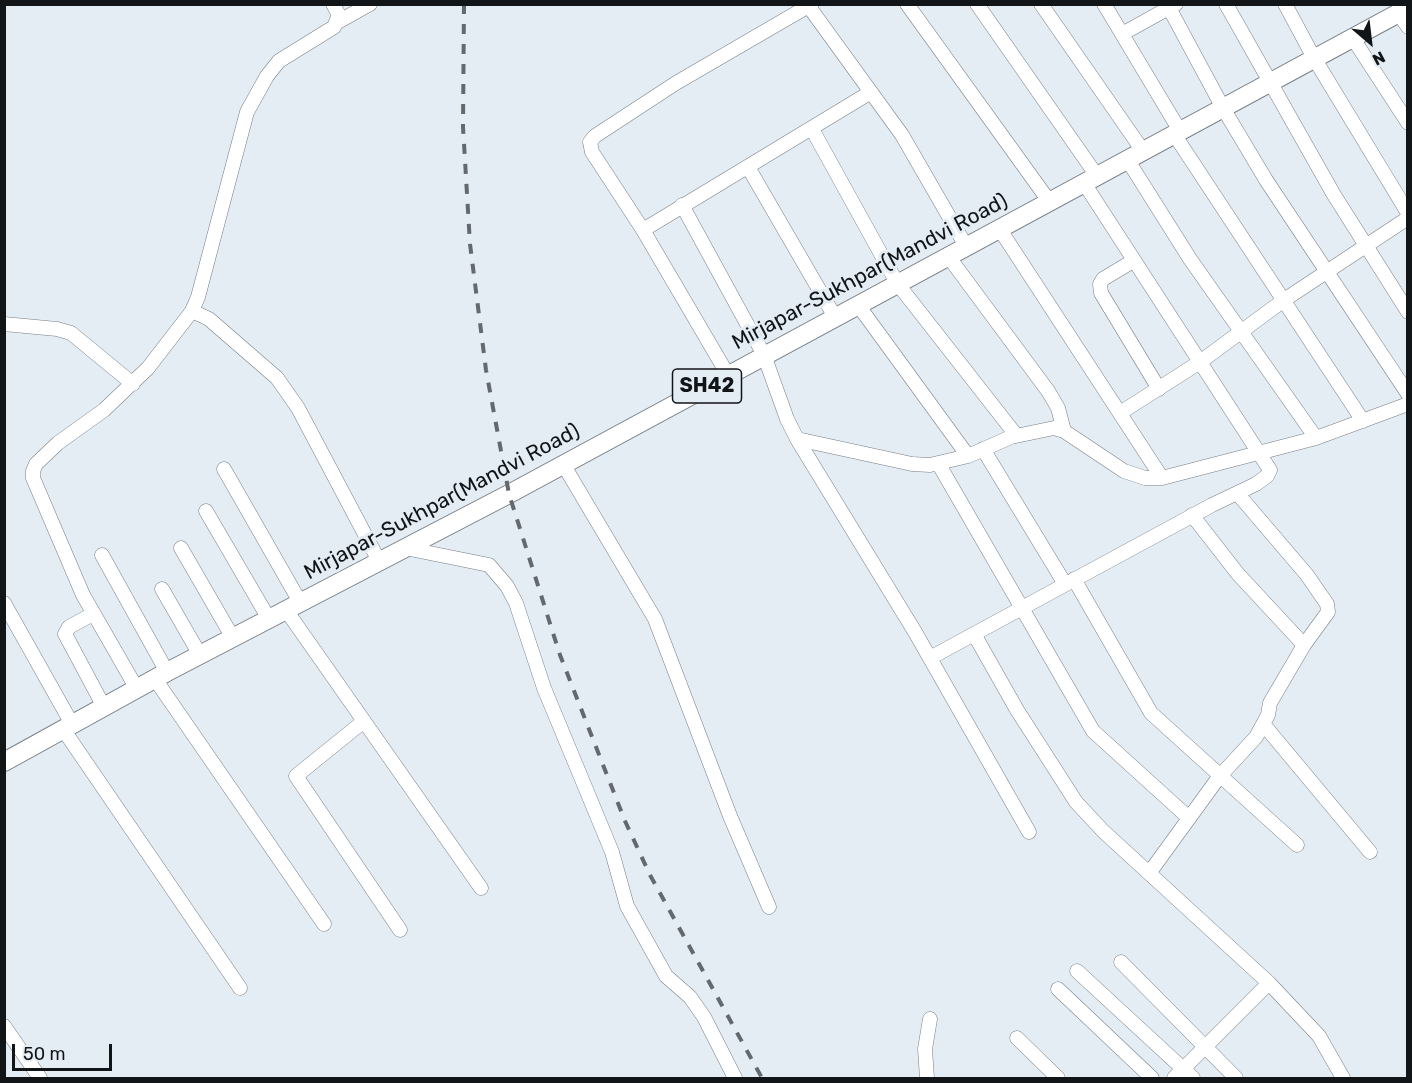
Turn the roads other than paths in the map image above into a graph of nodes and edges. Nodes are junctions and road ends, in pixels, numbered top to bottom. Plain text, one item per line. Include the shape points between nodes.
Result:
1 (333, 4) edge
2 (370, 4) edge
3 (907, 4) edge
4 (977, 4) edge
5 (1041, 4) edge
6 (1104, 4) edge
7 (1226, 4) edge
8 (1285, 4) edge
9 (809, 5) edge
10 (1171, 6) edge
11 (1405, 12) edge
12 (338, 22) junction
13 (1122, 34) junction
14 (1353, 38) junction
15 (1314, 58) junction
16 (1270, 82) junction
17 (871, 92) junction
18 (1223, 108) junction
19 (1407, 123) edge
20 (812, 129) junction
21 (1177, 132) junction
22 (1135, 155) junction
23 (748, 167) junction
24 (1090, 179) junction
25 (1049, 201) junction
26 (682, 205) junction
27 (1407, 213) edge
28 (1407, 218) edge
29 (999, 228) junction
30 (643, 230) junction
31 (966, 246) junction
32 (1366, 247) junction
33 (948, 256) junction
34 (1133, 261) junction
35 (1328, 272) junction
36 (897, 283) junction
37 (1284, 300) junction
38 (858, 304) junction
39 (192, 311) junction
40 (1407, 312) edge
41 (835, 317) junction
42 (4, 324) edge
43 (1243, 333) junction
44 (764, 355) junction
45 (1200, 362) junction
46 (728, 375) junction
47 (133, 384) junction
48 (1159, 389) junction
49 (1407, 394) edge
50 (1407, 404) edge
51 (1120, 413) junction
52 (1363, 421) junction
53 (1064, 431) junction
54 (1016, 435) junction
55 (1316, 438) junction
56 (797, 439) junction
57 (983, 449) junction
58 (1261, 452) junction
59 (968, 456) junction
60 (938, 463) junction
61 (563, 464) junction
62 (224, 469) dead end
63 (1162, 478) junction
64 (1237, 493) junction
65 (206, 511) dead end
66 (1192, 515) junction
67 (181, 548) dead end
68 (405, 548) junction
69 (102, 555) dead end
70 (379, 561) junction
71 (1070, 582) junction
72 (162, 589) dead end
73 (4, 603) edge
74 (293, 606) junction
75 (1021, 608) junction
76 (93, 614) junction
77 (269, 619) junction
78 (974, 634) junction
79 (233, 638) junction
80 (1304, 645) junction
81 (200, 655) junction
82 (930, 658) junction
83 (161, 675) junction
84 (137, 689) junction
85 (104, 707) junction
86 (364, 721) junction
87 (1264, 725) junction
88 (68, 727) junction
89 (4, 762) edge
90 (1219, 777) junction
91 (1189, 818) junction
92 (1029, 832) dead end
93 (1298, 845) dead end
94 (1370, 852) dead end
95 (1150, 872) junction
96 (481, 888) dead end
97 (769, 907) dead end
98 (324, 924) dead end
99 (400, 930) dead end
100 (1121, 962) dead end
101 (1077, 971) dead end
102 (1269, 983) junction
103 (240, 987) dead end
104 (1058, 989) dead end
105 (930, 1019) dead end
106 (4, 1026) edge
107 (1017, 1038) dead end
108 (1206, 1047) junction
109 (1184, 1076) edge
110 (40, 1078) edge
111 (735, 1078) edge
112 (927, 1078) edge
113 (1058, 1078) edge
114 (1152, 1078) edge
115 (1236, 1078) edge
116 (1343, 1078) edge

1 - 12 street
2 - 12 street
3 - 25 street
4 - 24 street
5 - 22 street
6 - 13 street
7 - 16 street
8 - 15 street
9 - 17 street
9 - 30 street via 676,83 590,142 592,152
10 - 13 street
10 - 18 street
11 - 14 main road, Mirjapar-Sukhpar(Mandvi Road) / SH42
12 - 39 street via 328,33 279,62 247,112
13 - 21 street
14 - 15 main road, Mirjapar-Sukhpar(Mandvi Road) / SH42
14 - 19 street
15 - 16 main road, Mirjapar-Sukhpar(Mandvi Road) / SH42
15 - 27 street
16 - 18 main road, Mirjapar-Sukhpar(Mandvi Road) / SH42
16 - 32 street
17 - 20 street
17 - 31 street via 902,135
18 - 21 main road, Mirjapar-Sukhpar(Mandvi Road) / SH42
18 - 35 street
20 - 23 street
20 - 36 street
21 - 22 main road, Mirjapar-Sukhpar(Mandvi Road) / SH42
21 - 37 street
22 - 24 main road, Mirjapar-Sukhpar(Mandvi Road) / SH42
22 - 43 street via 1190,259
23 - 26 street
23 - 41 street
24 - 25 main road, Mirjapar-Sukhpar(Mandvi Road) / SH42
24 - 34 street
25 - 29 main road, Mirjapar-Sukhpar(Mandvi Road) / SH42
26 - 30 street
26 - 44 street
28 - 32 street
29 - 31 main road, Mirjapar-Sukhpar(Mandvi Road) / SH42
29 - 51 street
30 - 46 street
31 - 33 main road, Mirjapar-Sukhpar(Mandvi Road) / SH42
32 - 35 street
32 - 40 street
33 - 36 main road, Mirjapar-Sukhpar(Mandvi Road) / SH42
33 - 53 street via 1048,391
34 - 45 street
34 - 48 street via 1103,279 1101,293
35 - 37 street
35 - 49 street
36 - 38 main road, Mirjapar-Sukhpar(Mandvi Road) / SH42
36 - 54 street
37 - 43 street
37 - 52 street
38 - 41 main road, Mirjapar-Sukhpar(Mandvi Road) / SH42
38 - 59 street
39 - 47 street
39 - 70 street via 209,320 277,378 298,408
41 - 44 main road, Mirjapar-Sukhpar(Mandvi Road) / SH42
42 - 47 street via 71,333
43 - 45 street
43 - 55 street
44 - 46 main road, Mirjapar-Sukhpar(Mandvi Road) / SH42
44 - 56 street
45 - 48 street
45 - 58 street
46 - 61 main road, Mirjapar-Sukhpar(Mandvi Road) / SH42
47 - 76 street via 58,443 33,471 50,521
48 - 51 street
50 - 52 street
51 - 63 street
52 - 55 street
53 - 54 street via 1054,428
53 - 63 street via 1125,471 1145,478
54 - 57 street
55 - 58 street
56 - 60 street via 912,464
56 - 82 street
57 - 59 street
57 - 71 street
58 - 63 street
58 - 64 street via 1270,474
59 - 60 street
60 - 75 street
61 - 68 main road, Mirjapar-Sukhpar(Mandvi Road) / SH42
61 - 97 street via 655,620
62 - 74 street
64 - 66 street
64 - 80 street via 1327,604 1324,622
65 - 77 street
66 - 71 street
66 - 80 street
67 - 79 street
68 - 70 main road, Mirjapar-Sukhpar(Mandvi Road) / SH42
68 - 111 street via 489,565 507,586 544,688 608,841 627,906 666,976 704,1017
69 - 83 street
70 - 74 main road, Mirjapar-Sukhpar(Mandvi Road) / SH42
71 - 75 street
71 - 90 street via 1151,713
72 - 81 street
73 - 88 street
74 - 77 main road, Mirjapar-Sukhpar(Mandvi Road) / SH42
74 - 86 street
75 - 78 street
75 - 91 street via 1093,731
76 - 84 street
76 - 85 street via 69,627 65,634
77 - 79 main road, Mirjapar-Sukhpar(Mandvi Road) / SH42
78 - 82 street
78 - 95 street via 1069,792 1103,831
79 - 81 main road, Mirjapar-Sukhpar(Mandvi Road) / SH42
80 - 87 street via 1270,703
81 - 83 main road, Mirjapar-Sukhpar(Mandvi Road) / SH42
82 - 92 street
83 - 84 main road, Mirjapar-Sukhpar(Mandvi Road) / SH42
83 - 98 street
84 - 85 main road, Mirjapar-Sukhpar(Mandvi Road) / SH42
85 - 88 main road, Mirjapar-Sukhpar(Mandvi Road) / SH42
86 - 96 street
86 - 99 street via 296,776
87 - 90 street
87 - 94 street
88 - 89 main road, Mirjapar-Sukhpar(Mandvi Road) / SH42
88 - 103 street
90 - 91 street
90 - 93 street
91 - 95 street
95 - 102 street
100 - 108 street
101 - 109 street
102 - 108 street
102 - 116 street via 1319,1036
104 - 114 street
105 - 112 street via 925,1049
106 - 110 street
107 - 113 street
108 - 109 street
108 - 115 street

